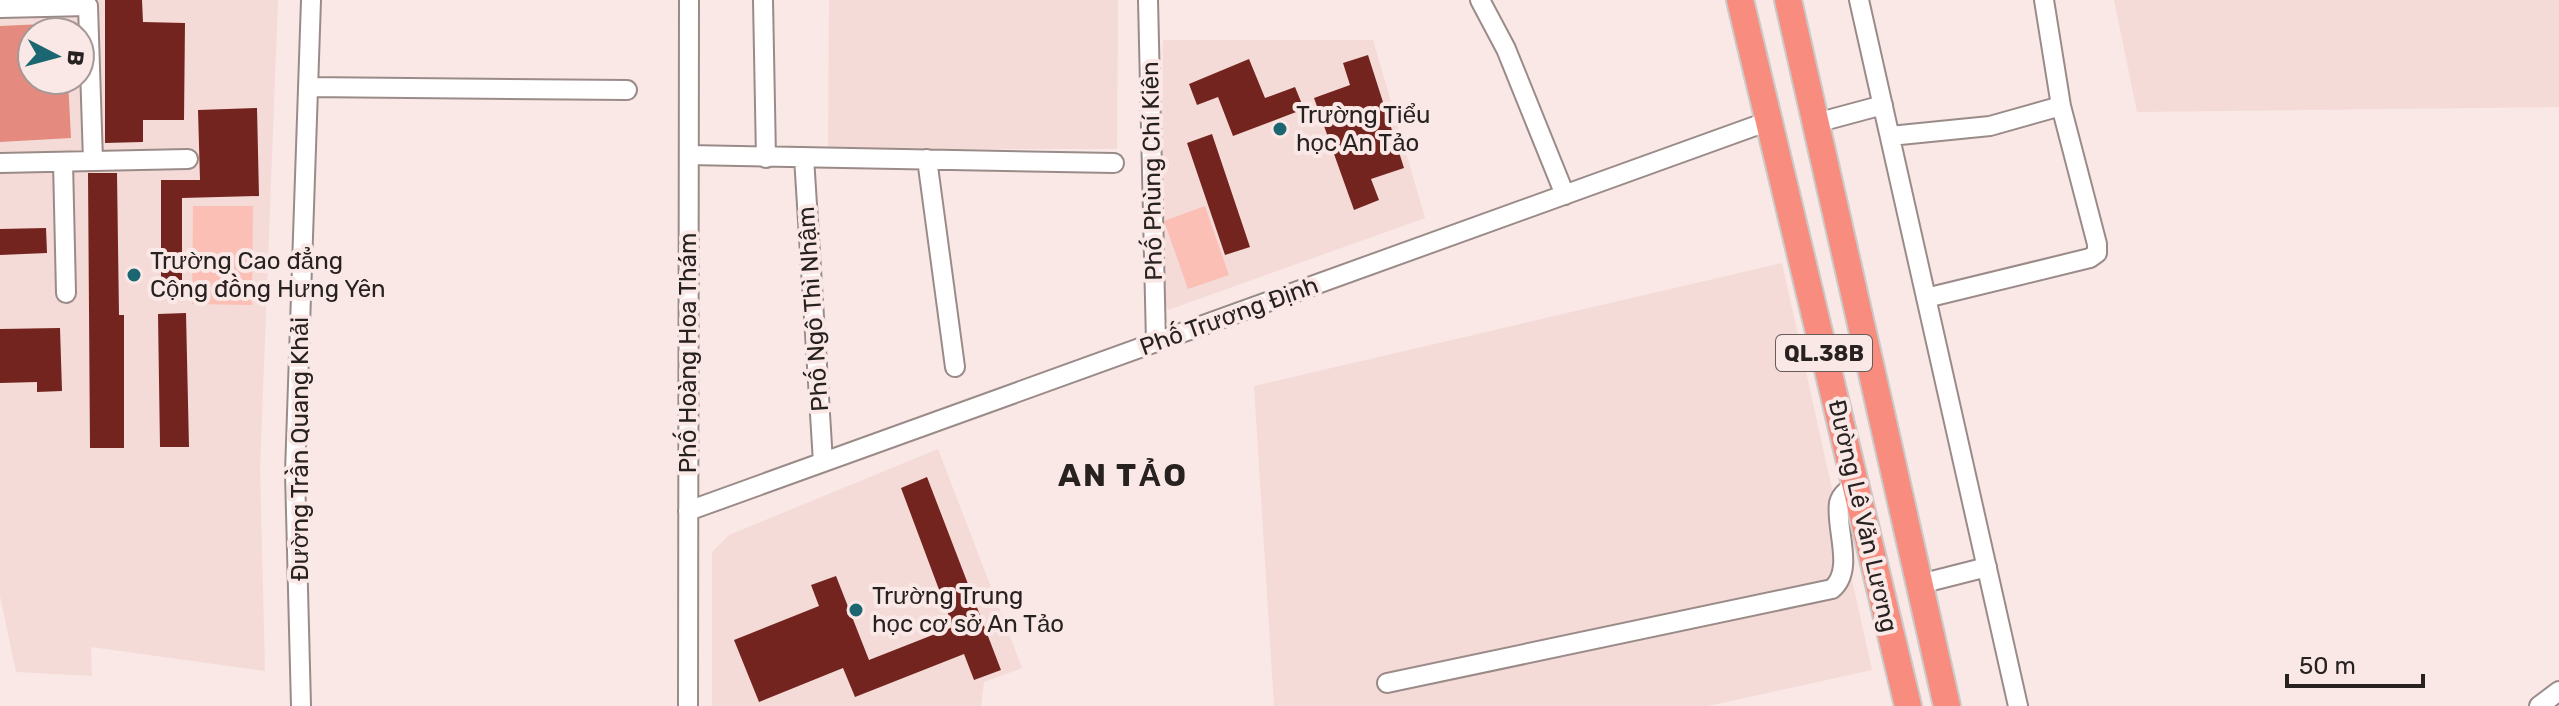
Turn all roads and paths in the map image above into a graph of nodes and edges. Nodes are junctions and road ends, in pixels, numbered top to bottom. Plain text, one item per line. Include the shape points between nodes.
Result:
1 (311, 0) edge
2 (689, 0) edge
3 (763, 0) edge
4 (1148, 0) edge
5 (1480, 0) edge
6 (1740, 0) edge
7 (1788, 0) edge
8 (1859, 0) edge
9 (2044, 0) edge
10 (6, 5) edge
11 (308, 87) junction
12 (627, 90) dead end
13 (1883, 105) junction
14 (2061, 106) junction
15 (1769, 121) junction
16 (1816, 123) junction
17 (1890, 136) junction
18 (689, 155) junction
19 (804, 157) junction
20 (766, 158) junction
21 (188, 159) dead end
22 (927, 159) junction
23 (93, 161) junction
24 (63, 162) junction
25 (0, 163) edge
26 (1114, 163) dead end
27 (1565, 195) junction
28 (66, 293) dead end
29 (1926, 298) junction
30 (1156, 342) junction
31 (955, 367) dead end
32 (823, 462) junction
33 (1856, 485) junction
34 (688, 511) junction
35 (1987, 567) junction
36 (1920, 584) junction
37 (1387, 683) dead end
38 (2559, 691) edge
39 (301, 706) edge
40 (688, 706) edge
41 (1908, 706) edge
42 (1947, 706) edge
43 (2018, 706) edge
44 (2539, 706) edge

1 - 11 street, Đường Trần Quang Khải
2 - 18 street, Phố Hoàng Hoa Thám
3 - 20 street
4 - 30 street, Phố Phùng Chí Kiên
5 - 27 street via 1506,49
6 - 15 highway, Đường Lê Văn Lương / QL.38B
7 - 16 highway, Đường Lê Văn Lương / QL.38B
8 - 13 street
9 - 14 street
10 - 23 street via 88,6
11 - 12 street
11 - 39 street, Đường Trần Quang Khải via 295,473
13 - 16 street
13 - 17 street
14 - 17 street via 1990,126
14 - 29 street via 2097,253
15 - 27 street, Phố Trương Định
15 - 33 highway, Đường Lê Văn Lương / QL.38B
16 - 36 highway, Đường Lê Văn Lương / QL.38B
17 - 29 street
18 - 20 street
18 - 34 street, Phố Hoàng Hoa Thám
19 - 20 street
19 - 22 street
19 - 32 street, Phố Ngô Thì Nhậm
21 - 23 street
22 - 26 street
22 - 31 street
23 - 24 street
24 - 25 street
24 - 28 street
27 - 30 street, Phố Trương Định
29 - 35 street
30 - 32 street, Phố Trương Định
32 - 34 street, Phố Trương Định
33 - 37 street via 1839,503 1843,559 1838,585 1832,589
33 - 41 highway, Đường Lê Văn Lương / QL.38B
34 - 40 street, Phố Hoàng Hoa Thám
35 - 36 street
35 - 43 street
36 - 42 highway, Đường Lê Văn Lương / QL.38B
38 - 44 street

